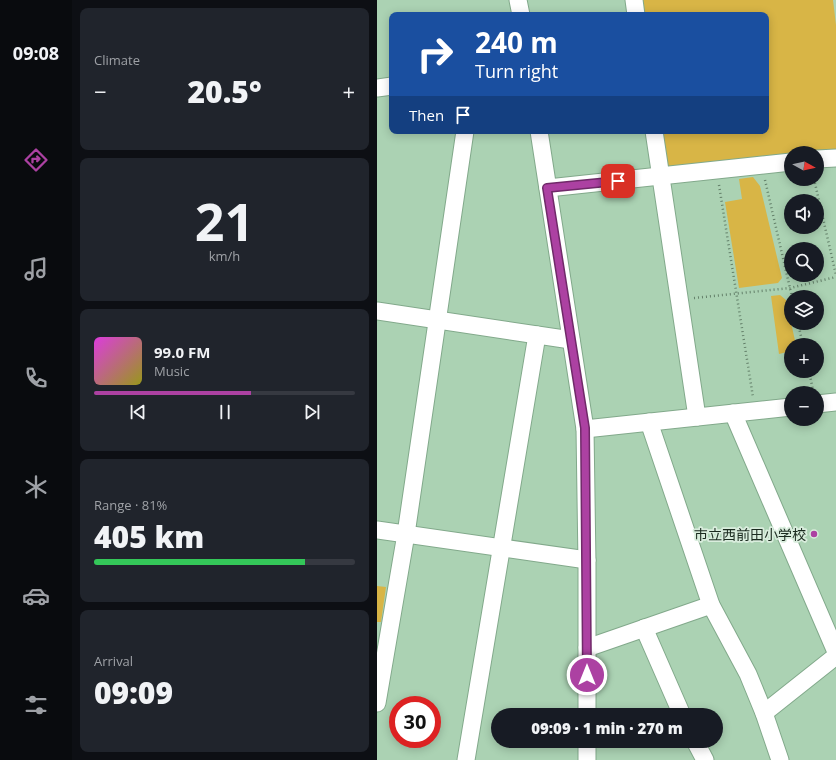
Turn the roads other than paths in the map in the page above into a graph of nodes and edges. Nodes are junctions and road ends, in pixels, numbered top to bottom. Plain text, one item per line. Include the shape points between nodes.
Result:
1 (518, 0) edge
2 (634, 0) edge
3 (520, 12) edge
4 (636, 12) edge
5 (389, 86) edge
6 (377, 88) edge
7 (465, 134) edge
8 (539, 134) edge
9 (654, 134) edge
10 (836, 158) edge
11 (824, 159) edge
12 (784, 163) edge
13 (661, 176) junction
14 (547, 188) junction
15 (377, 311) edge
16 (437, 320) junction
17 (537, 335) junction
18 (571, 340) junction
19 (836, 402) edge
20 (824, 403) edge
21 (784, 408) edge
22 (733, 413) junction
23 (697, 417) junction
24 (649, 422) junction
25 (585, 428) junction
26 (377, 530) edge
27 (406, 534) junction
28 (502, 548) junction
29 (587, 560) junction
30 (711, 605) junction
31 (644, 628) junction
32 (587, 648) junction
33 (836, 652) edge
34 (836, 656) edge
35 (377, 703) edge
36 (587, 708) edge
37 (679, 708) edge
38 (764, 713) junction
39 (587, 748) edge
40 (699, 748) edge
41 (466, 760) edge
42 (587, 760) edge
43 (705, 760) edge
44 (780, 760) edge

1 - 3 street
2 - 4 street
5 - 6 street
7 - 16 street
8 - 14 street
9 - 13 street
10 - 11 street
12 - 13 street
13 - 14 street
13 - 23 street
14 - 18 street
15 - 16 street
16 - 17 street
16 - 27 street
17 - 18 street
17 - 28 street
18 - 25 street
19 - 20 street
21 - 22 street
22 - 23 street
22 - 33 street
23 - 24 street
24 - 25 street
24 - 30 street
25 - 29 street
26 - 27 street
27 - 28 street
27 - 35 street
28 - 29 street
28 - 41 street
29 - 32 street
30 - 31 street
30 - 38 street via 748,674
31 - 32 street
31 - 37 street
32 - 36 street
34 - 38 street
38 - 44 street
39 - 42 street
40 - 43 street

